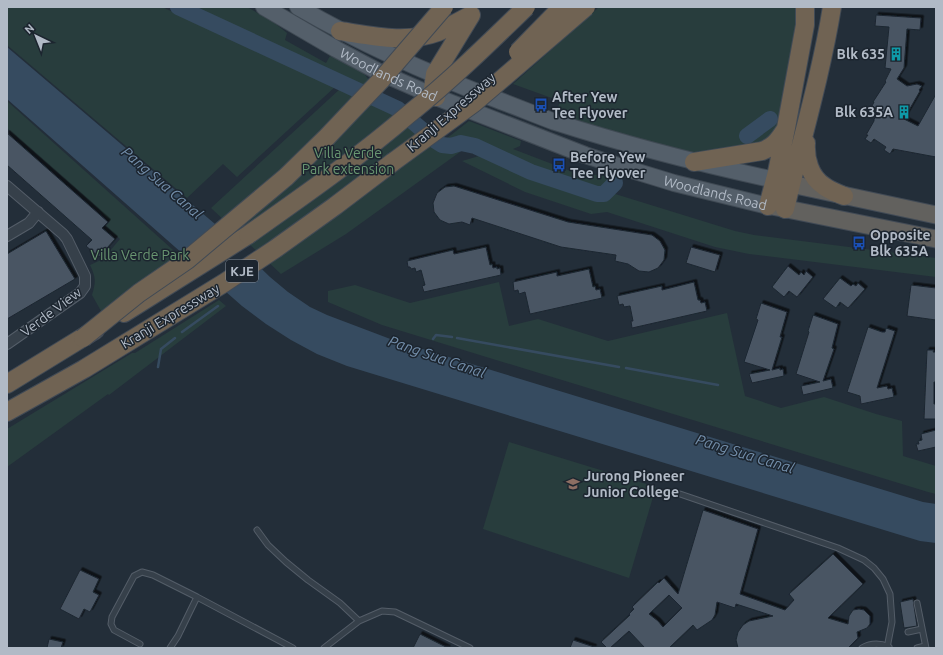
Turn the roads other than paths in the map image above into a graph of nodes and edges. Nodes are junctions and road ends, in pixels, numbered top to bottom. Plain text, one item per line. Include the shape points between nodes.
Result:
1 (264, 7) edge
2 (298, 7) edge
3 (444, 7) edge
4 (526, 7) edge
5 (562, 7) edge
6 (586, 7) edge
7 (805, 7) edge
8 (832, 7) edge
9 (475, 11) edge
10 (340, 31) junction
11 (386, 53) junction
12 (379, 72) junction
13 (435, 74) junction
14 (436, 97) junction
15 (809, 116) junction
16 (786, 128) junction
17 (393, 162) junction
18 (694, 162) junction
19 (783, 182) junction
20 (7, 186) edge
21 (844, 196) junction
22 (768, 206) junction
23 (785, 209) junction
24 (38, 212) junction
25 (936, 215) edge
26 (7, 236) edge
27 (936, 240) edge
28 (83, 338) junction
29 (7, 344) edge
30 (7, 384) edge
31 (7, 412) edge
32 (680, 494) dead end
33 (257, 530) dead end
34 (197, 597) junction
35 (918, 603) dead end
36 (359, 621) junction
37 (922, 629) junction
38 (908, 632) dead end
39 (140, 644) dead end
40 (888, 647) edge
41 (925, 647) edge
42 (170, 648) edge
43 (293, 648) edge
44 (324, 648) edge
45 (470, 648) edge
46 (862, 648) edge
47 (917, 648) edge

1 - 12 main road, Woodlands Road
2 - 10 main road, Woodlands Road
3 - 28 highway, bridge via 382,79 286,177 197,252 139,293
4 - 28 highway, Kranji Expressway / KJE, bridge via 409,114 321,184 248,235
5 - 17 highway, Kranji Expressway / KJE, bridge via 520,51
6 - 17 highway, bridge via 474,103
7 - 16 highway via 805,25
8 - 15 highway
9 - 10 highway via 438,32 409,38
9 - 13 highway
10 - 11 main road, Woodlands Road
11 - 12 main road via 392,64 388,71
11 - 13 main road, Woodlands Road
12 - 14 main road, Woodlands Road
13 - 14 highway via 433,89
13 - 18 main road, Woodlands Road via 553,121
14 - 22 main road, Woodlands Road via 585,155 674,183
15 - 19 highway
15 - 21 highway via 806,154 811,172 824,187
16 - 18 highway via 771,148 762,152
16 - 19 highway
17 - 31 highway, Kranji Expressway / KJE via 323,215 224,283 84,369
18 - 19 main road, Woodlands Road
19 - 21 highway, Woodlands Road
19 - 22 highway
19 - 23 highway
20 - 24 street, Verde View
21 - 25 highway, Woodlands Road
22 - 23 highway, Woodlands Road
23 - 27 highway, Woodlands Road
24 - 26 street via 29,223
24 - 29 street, Verde View via 64,234 84,273 85,286 80,293
28 - 30 highway, Kranji Expressway / KJE
32 - 40 lane via 838,548 864,560 883,579 890,594 892,622
33 - 36 lane via 286,562 340,603
34 - 39 lane via 142,572 134,576 112,617 111,624 114,630
34 - 42 lane
34 - 43 lane
35 - 37 lane
36 - 44 lane
36 - 45 lane via 382,611 395,612
37 - 38 lane
37 - 41 lane
40 - 46 lane via 876,644
41 - 47 lane

